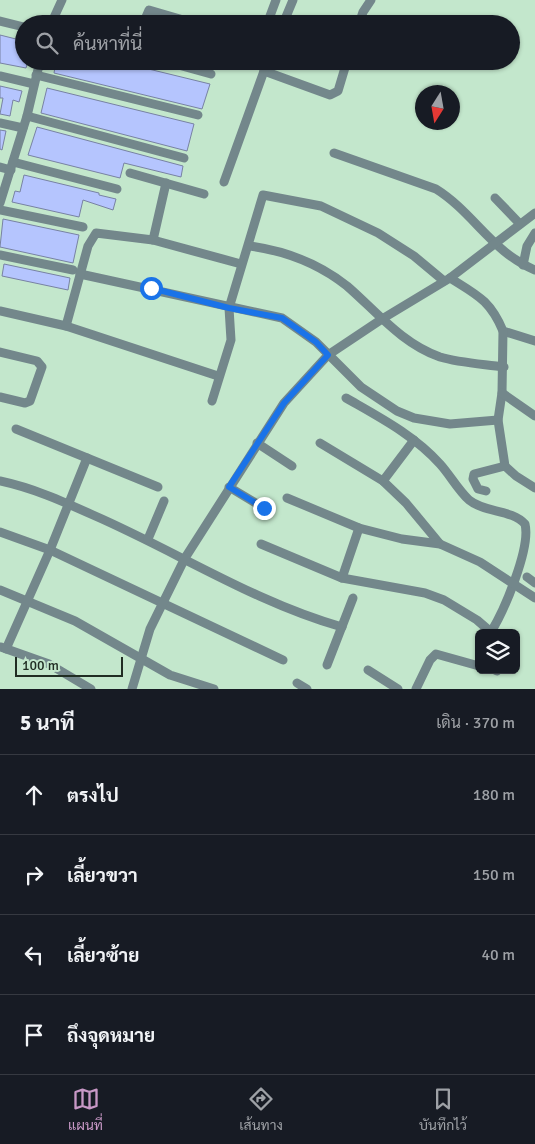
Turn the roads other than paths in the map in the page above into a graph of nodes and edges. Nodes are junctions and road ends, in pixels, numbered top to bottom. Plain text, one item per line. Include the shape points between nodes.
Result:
1 (62, 0) edge
2 (276, 0) edge
3 (293, 0) edge
4 (371, 0) edge
5 (55, 15) edge
6 (147, 15) edge
7 (166, 15) edge
8 (270, 15) edge
9 (287, 15) edge
10 (362, 15) edge
11 (0, 21) edge
12 (15, 25) edge
13 (38, 70) edge
14 (197, 70) edge
15 (344, 70) edge
16 (264, 71) joint
17 (211, 74) dead end
18 (0, 76) edge
19 (35, 80) junction
20 (198, 115) dead end
21 (27, 116) junction
22 (0, 123) edge
23 (24, 128) junction
24 (334, 153) dead end
25 (184, 158) dead end
26 (12, 166) junction
27 (0, 167) edge
28 (130, 173) dead end
29 (224, 182) dead end
30 (166, 184) junction
31 (117, 189) dead end
32 (204, 194) dead end
33 (495, 198) dead end
34 (0, 203) edge
35 (0, 210) edge
36 (535, 213) edge
37 (520, 224) junction
38 (84, 227) dead end
39 (535, 233) edge
40 (152, 240) junction
41 (493, 244) junction
42 (250, 246) junction
43 (0, 255) edge
44 (241, 264) junction
45 (522, 265) junction
46 (535, 270) edge
47 (76, 272) junction
48 (447, 280) junction
49 (229, 308) junction
50 (0, 311) edge
51 (382, 319) junction
52 (66, 326) junction
53 (504, 330) junction
54 (535, 341) edge
55 (0, 352) edge
56 (328, 355) junction
57 (504, 367) junction
58 (218, 376) junction
59 (502, 393) junction
60 (0, 397) edge
61 (346, 398) dead end
62 (212, 401) dead end
63 (535, 416) edge
64 (498, 420) junction
65 (16, 429) dead end
66 (414, 440) junction
67 (257, 443) junction
68 (320, 444) dead end
69 (87, 458) junction
70 (292, 466) dead end
71 (505, 466) junction
72 (0, 481) edge
73 (383, 481) junction
74 (158, 487) dead end
75 (229, 487) junction
76 (535, 488) edge
77 (486, 492) dead end
78 (287, 498) dead end
79 (164, 501) dead end
80 (69, 504) junction
81 (264, 508) dead end
82 (424, 526) junction
83 (359, 528) junction
84 (0, 532) edge
85 (148, 539) junction
86 (413, 540) junction
87 (261, 544) dead end
88 (440, 544) junction
89 (50, 550) junction
90 (185, 558) junction
91 (342, 578) junction
92 (514, 583) junction
93 (0, 590) edge
94 (353, 598) dead end
95 (535, 598) edge
96 (27, 600) junction
97 (162, 603) junction
98 (342, 627) junction
99 (487, 629) edge
100 (494, 629) edge
101 (3, 648) edge
102 (140, 657) junction
103 (283, 660) dead end
104 (327, 665) dead end
105 (475, 665) edge
106 (368, 670) dead end
107 (297, 682) dead end
108 (91, 689) edge
109 (132, 689) edge
110 (214, 689) edge
111 (307, 689) edge
112 (398, 689) edge
113 (416, 689) edge

1 - 5 street
2 - 8 street
3 - 9 street
4 - 10 street
6 - 7 street via 149,10
11 - 12 street
13 - 19 street
14 - 17 street
15 - 16 street via 334,94
16 - 29 street
18 - 19 street
19 - 20 street
19 - 21 street
21 - 23 street
21 - 25 street
22 - 23 street
23 - 26 street
24 - 41 street via 436,189 450,198
26 - 27 street
26 - 31 street
26 - 34 street
28 - 30 street
30 - 32 street
30 - 40 street
33 - 37 street
35 - 38 street
36 - 37 street
37 - 41 street
39 - 45 street via 527,246
40 - 44 street
40 - 47 street via 96,233
41 - 45 street
41 - 48 street
42 - 44 street
42 - 48 street via 264,195 321,206 378,233
42 - 51 street via 278,250 326,271
43 - 47 street
44 - 49 street
45 - 46 street
47 - 49 street
47 - 52 street
48 - 51 street
48 - 53 street via 487,303
49 - 56 street via 282,318 316,342
49 - 58 street via 231,340
50 - 52 street
51 - 56 street
51 - 57 street via 408,340 440,356
52 - 58 street
53 - 54 street
53 - 57 street
55 - 60 street via 37,361 42,367 30,401 25,403
56 - 64 street via 361,387 397,411 414,418 450,424
56 - 67 street via 284,403
57 - 59 street
58 - 62 street
59 - 63 street
59 - 64 street
61 - 66 street
64 - 71 street
65 - 69 street
66 - 73 street
66 - 92 street via 440,464 469,500 525,524 527,536
67 - 70 street
67 - 75 street
68 - 73 street
69 - 74 street
69 - 80 street
71 - 76 street
71 - 77 street via 474,474 478,489
72 - 80 street via 25,486
73 - 82 street via 406,502
75 - 81 street
75 - 90 street
78 - 83 street
79 - 85 street
80 - 85 street
80 - 89 street
82 - 86 street via 421,537
82 - 88 street
83 - 86 street
83 - 91 street
84 - 89 street
85 - 90 street
86 - 88 street
87 - 91 street
88 - 92 street via 480,562
89 - 96 street
89 - 97 street
90 - 97 street
90 - 98 street via 304,616
91 - 99 street via 425,593 444,600
92 - 95 street
92 - 100 street
93 - 96 street
94 - 98 street
96 - 101 street
96 - 102 street via 75,621
97 - 102 street
97 - 103 street
98 - 104 street
101 - 108 street via 49,664
102 - 109 street
102 - 110 street via 173,676
105 - 113 street via 436,654
106 - 112 street
107 - 111 street

